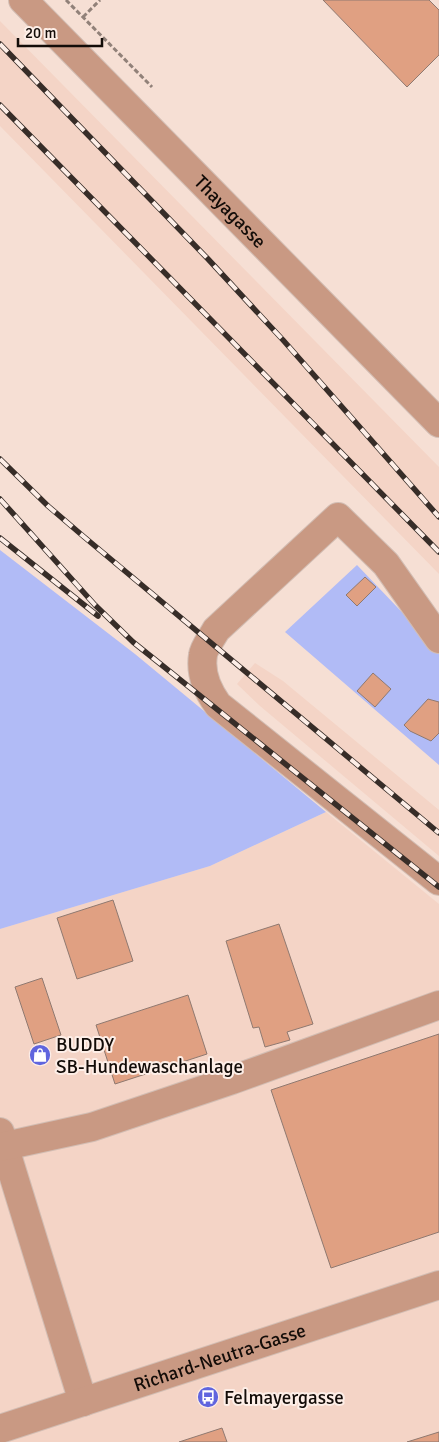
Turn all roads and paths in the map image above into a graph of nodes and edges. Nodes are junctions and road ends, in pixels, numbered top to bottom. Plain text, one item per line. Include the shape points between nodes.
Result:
1 (23, 0) edge
2 (100, 0) edge
3 (83, 16) dead end
4 (439, 423) edge
5 (439, 639) edge
6 (439, 881) edge
7 (439, 1005) edge
8 (2, 1141) edge
9 (439, 1285) edge
10 (83, 1402) junction
11 (0, 1429) edge

1 - 4 street, Thayagasse
2 - 3 path
5 - 6 street via 386,564 338,517 216,630 203,654 202,670 208,691 218,705
7 - 8 street via 102,1124
8 - 10 street
9 - 10 street, Richard-Neutra-Gasse
10 - 11 street, Richard-Neutra-Gasse

